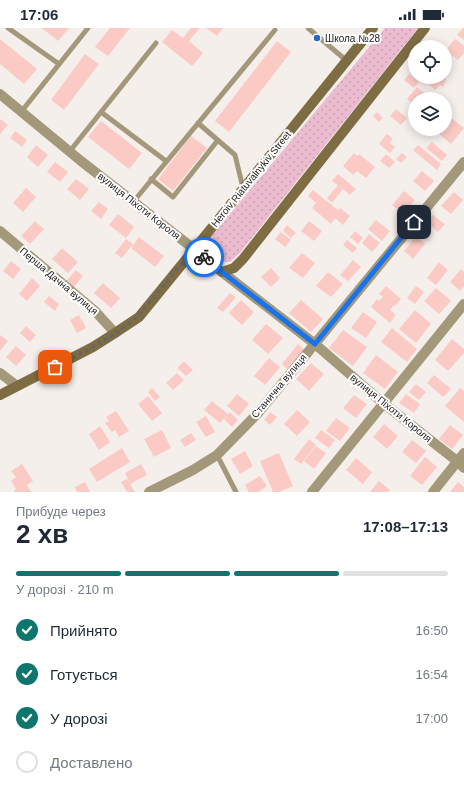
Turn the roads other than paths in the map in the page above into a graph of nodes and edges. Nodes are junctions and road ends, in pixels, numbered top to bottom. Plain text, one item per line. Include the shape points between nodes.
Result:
1 (8, 28) edge
2 (88, 28) edge
3 (308, 28) edge
4 (373, 28) edge
5 (425, 28) edge
6 (275, 30) dead end
7 (156, 43) dead end
8 (347, 61) junction
9 (59, 64) junction
10 (0, 94) edge
11 (21, 112) junction
12 (101, 112) junction
13 (198, 123) junction
14 (218, 140) junction
15 (70, 151) junction
16 (166, 161) junction
17 (464, 162) edge
18 (151, 179) junction
19 (243, 188) junction
20 (134, 201) junction
21 (0, 232) edge
22 (194, 249) junction
23 (222, 272) junction
24 (464, 304) edge
25 (116, 333) junction
26 (315, 344) junction
27 (0, 372) edge
28 (16, 386) junction
29 (0, 395) edge
30 (383, 403) junction
31 (464, 452) edge
32 (217, 454) junction
33 (460, 464) edge
34 (149, 492) edge
35 (236, 492) edge
36 (312, 492) edge
37 (433, 492) edge

1 - 9 lane
2 - 9 lane
3 - 8 lane
4 - 8 main road, Heroiv Riatuvalnykiv Street
5 - 23 main road via 243,259 234,268
6 - 13 lane
7 - 12 lane
8 - 19 main road, Heroiv Riatuvalnykiv Street
9 - 11 lane
10 - 11 street, вулиця Піхоти Короля
11 - 15 street, вулиця Піхоти Короля
12 - 15 lane
12 - 16 lane
13 - 14 lane
13 - 16 lane
14 - 18 lane via 173,197
14 - 19 lane via 235,155
15 - 20 street, вулиця Піхоти Короля
16 - 18 lane
17 - 26 street, Станична вулиця
18 - 20 lane
19 - 22 main road, Heroiv Riatuvalnykiv Street
20 - 22 street, вулиця Піхоти Короля
21 - 25 street, Перша Дачна вулиця via 95,311
22 - 23 main road, вулиця Піхоти Короля
22 - 25 main road, Heroiv Riatuvalnykiv Street via 138,316
23 - 26 street, вулиця Піхоти Короля
24 - 30 street
25 - 28 main road, Heroiv Riatuvalnykiv Street
26 - 30 street, вулиця Піхоти Короля
26 - 32 street, Станична вулиця via 258,413
27 - 28 street
28 - 29 main road, Heroiv Riatuvalnykiv Street
30 - 33 street, вулиця Піхоти Короля
30 - 36 street
31 - 33 street
32 - 34 street, Станична вулиця via 193,470
32 - 35 lane
33 - 37 street

